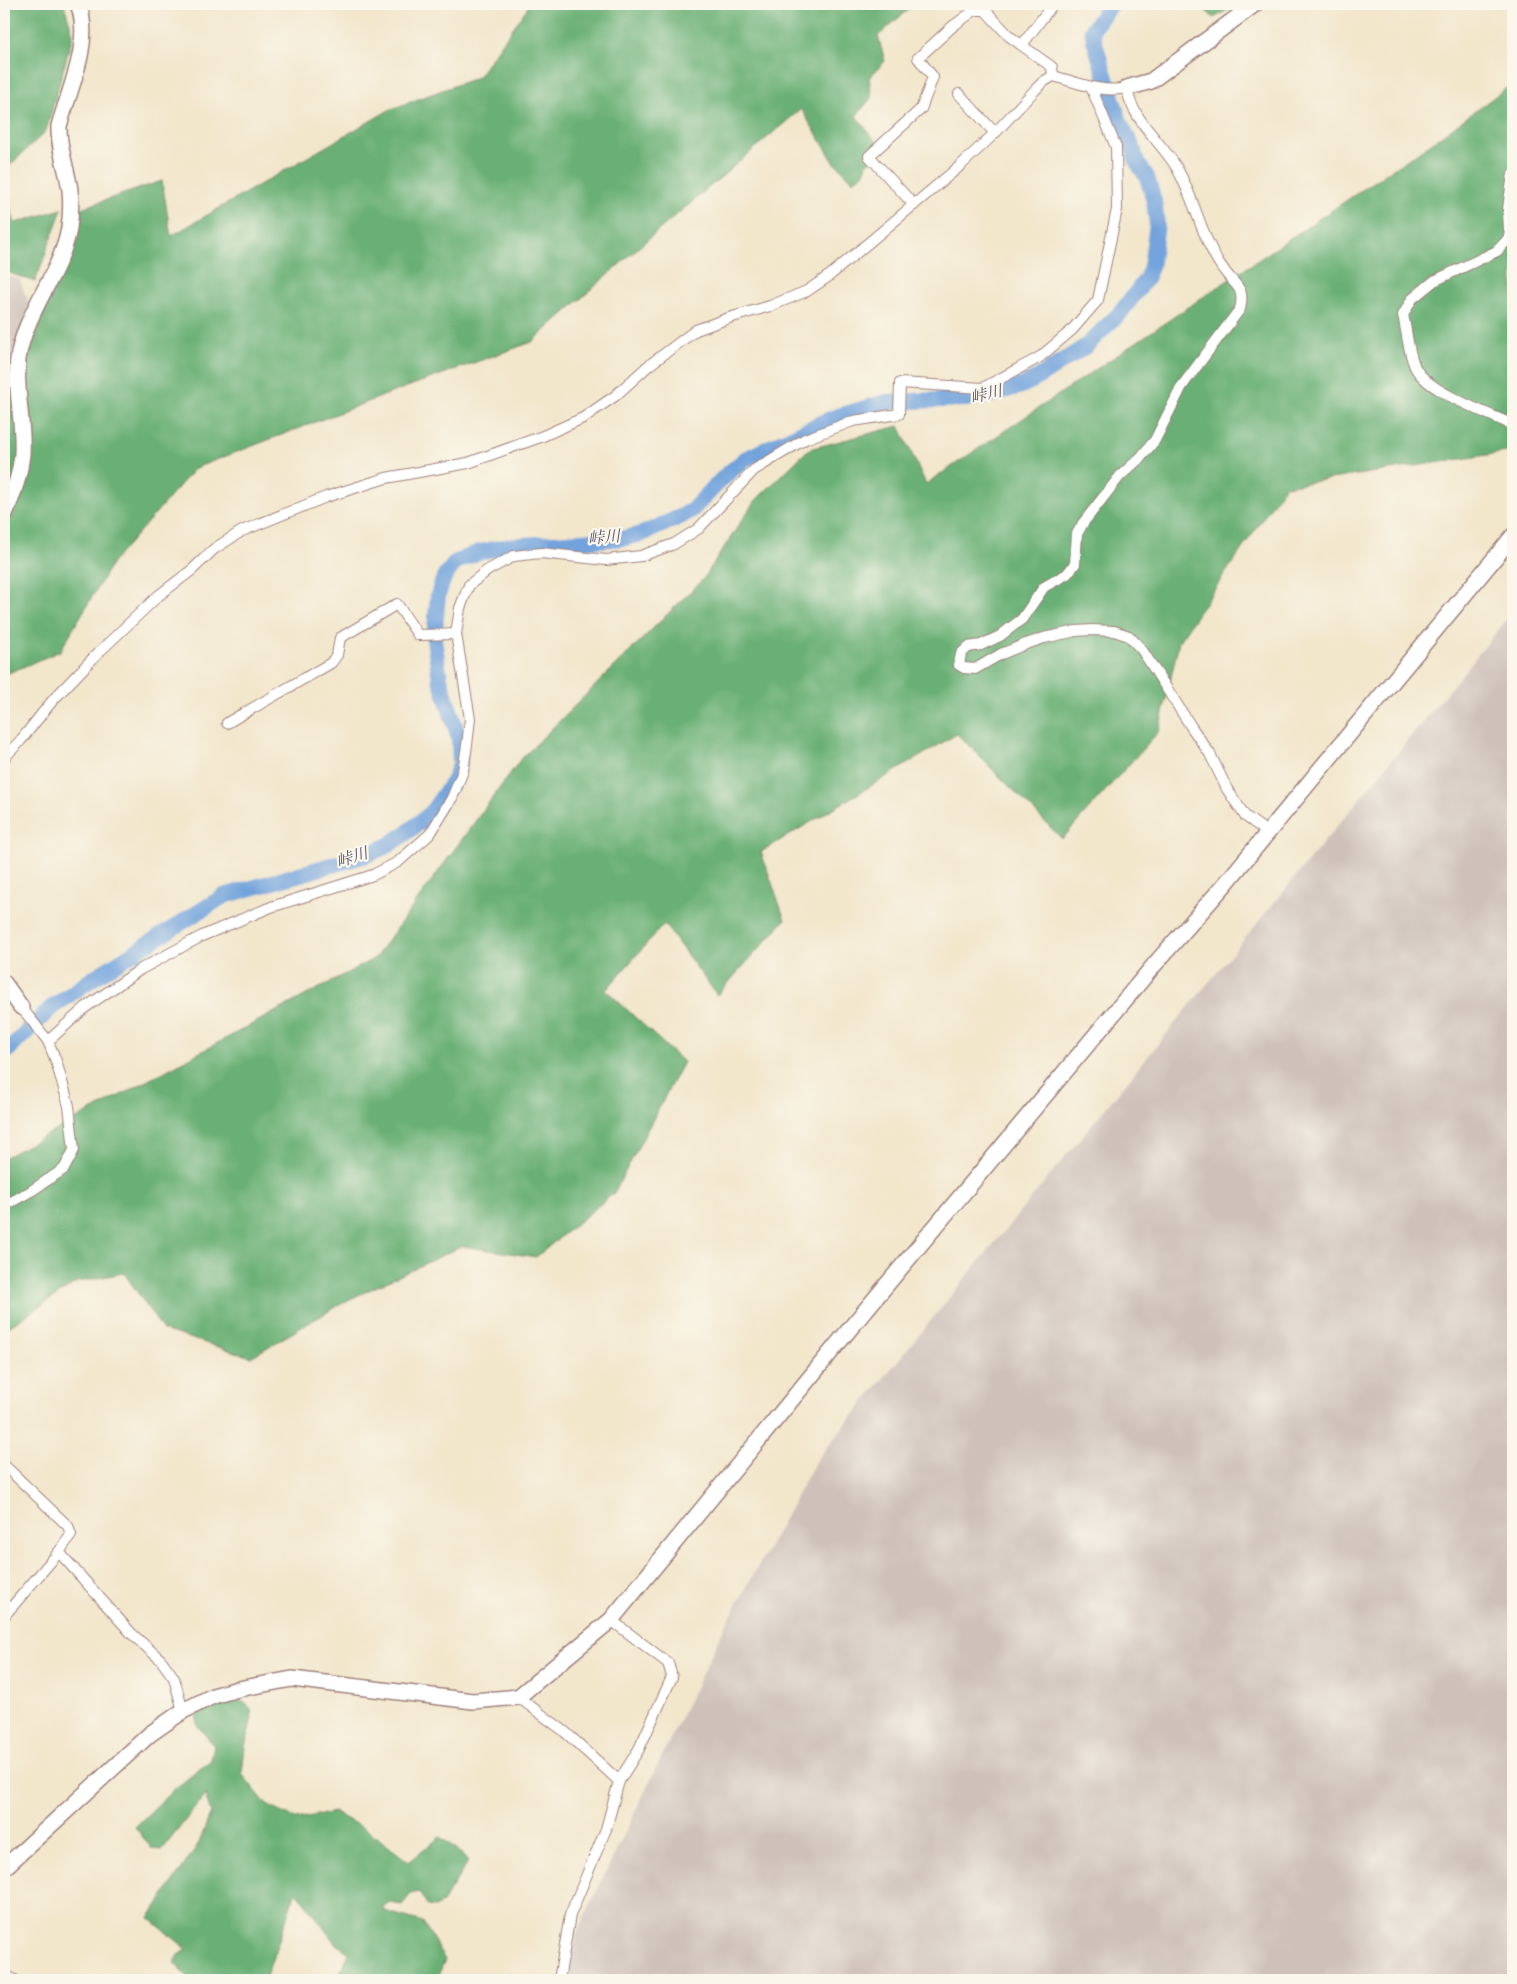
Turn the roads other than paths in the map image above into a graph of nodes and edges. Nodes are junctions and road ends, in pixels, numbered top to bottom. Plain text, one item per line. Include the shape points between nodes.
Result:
1 (78, 4) edge
2 (1053, 4) edge
3 (1256, 4) edge
4 (1022, 45) junction
5 (1053, 76) junction
6 (1091, 87) junction
7 (1123, 89) junction
8 (959, 94) dead end
9 (995, 133) junction
10 (1513, 174) edge
11 (914, 205) junction
12 (1513, 224) edge
13 (1508, 239) junction
14 (1513, 425) edge
15 (4, 516) edge
16 (1513, 536) edge
17 (456, 634) junction
18 (227, 722) dead end
19 (4, 758) edge
20 (1267, 832) junction
21 (4, 983) edge
22 (21, 1007) joint
23 (48, 1041) junction
24 (4, 1206) edge
25 (4, 1465) edge
26 (59, 1552) junction
27 (4, 1616) edge
28 (611, 1620) junction
29 (518, 1697) junction
30 (183, 1711) junction
31 (619, 1781) junction
32 (4, 1868) edge
33 (4, 1975) edge
34 (15, 1980) edge
35 (559, 1980) edge

1 - 15 street via 83,28 82,49 59,126 70,190 69,230 27,329 19,358 17,379 22,453 18,479
2 - 4 street
3 - 7 street via 1151,81
4 - 5 street via 1052,67
4 - 11 street via 985,10 975,10 918,58 933,77 921,109 869,156
5 - 6 street
5 - 9 street via 1043,82
6 - 7 street
6 - 17 street via 1116,147 1117,210 1098,300 1072,330 1040,357 983,388 900,383 899,414 853,421 805,439 754,470 698,529 674,544 641,556 606,560 541,553 514,556 488,570 470,585 460,608
7 - 20 street via 1134,111 1186,186 1211,251 1242,293 1240,309 1182,386 1155,440 1120,476 1082,523 1077,534 1075,564 1068,574 1044,586 1022,619 1000,636 968,647 961,654 960,665 975,669 1026,644 1076,632 1114,631 1129,636 1142,650 1210,754 1245,816
8 - 9 street
9 - 11 street
10 - 13 street
11 - 19 street via 807,291 696,330 583,418 468,463 386,478 326,496 242,531 214,549 158,596 99,652
12 - 13 street
13 - 14 street via 1497,251 1434,281 1412,299 1403,315 1411,357 1417,370 1430,384
16 - 20 street
17 - 18 street via 418,635 397,604 340,638 337,654 331,663
17 - 23 street via 470,719 467,745 463,771 452,798 430,834 398,862 373,875 279,904 202,936 142,969 86,1007
20 - 28 street via 853,1324
21 - 22 street
22 - 23 street
23 - 24 street via 65,1090 74,1150 64,1169
25 - 26 street via 70,1528 71,1535
26 - 27 street
26 - 30 street via 165,1666 174,1678
28 - 29 street
28 - 31 street via 668,1663 672,1676 639,1749
29 - 30 street via 473,1701 292,1679 213,1696
29 - 31 street via 564,1731
30 - 32 street via 150,1734
31 - 35 street via 606,1829 570,1915
33 - 34 street

